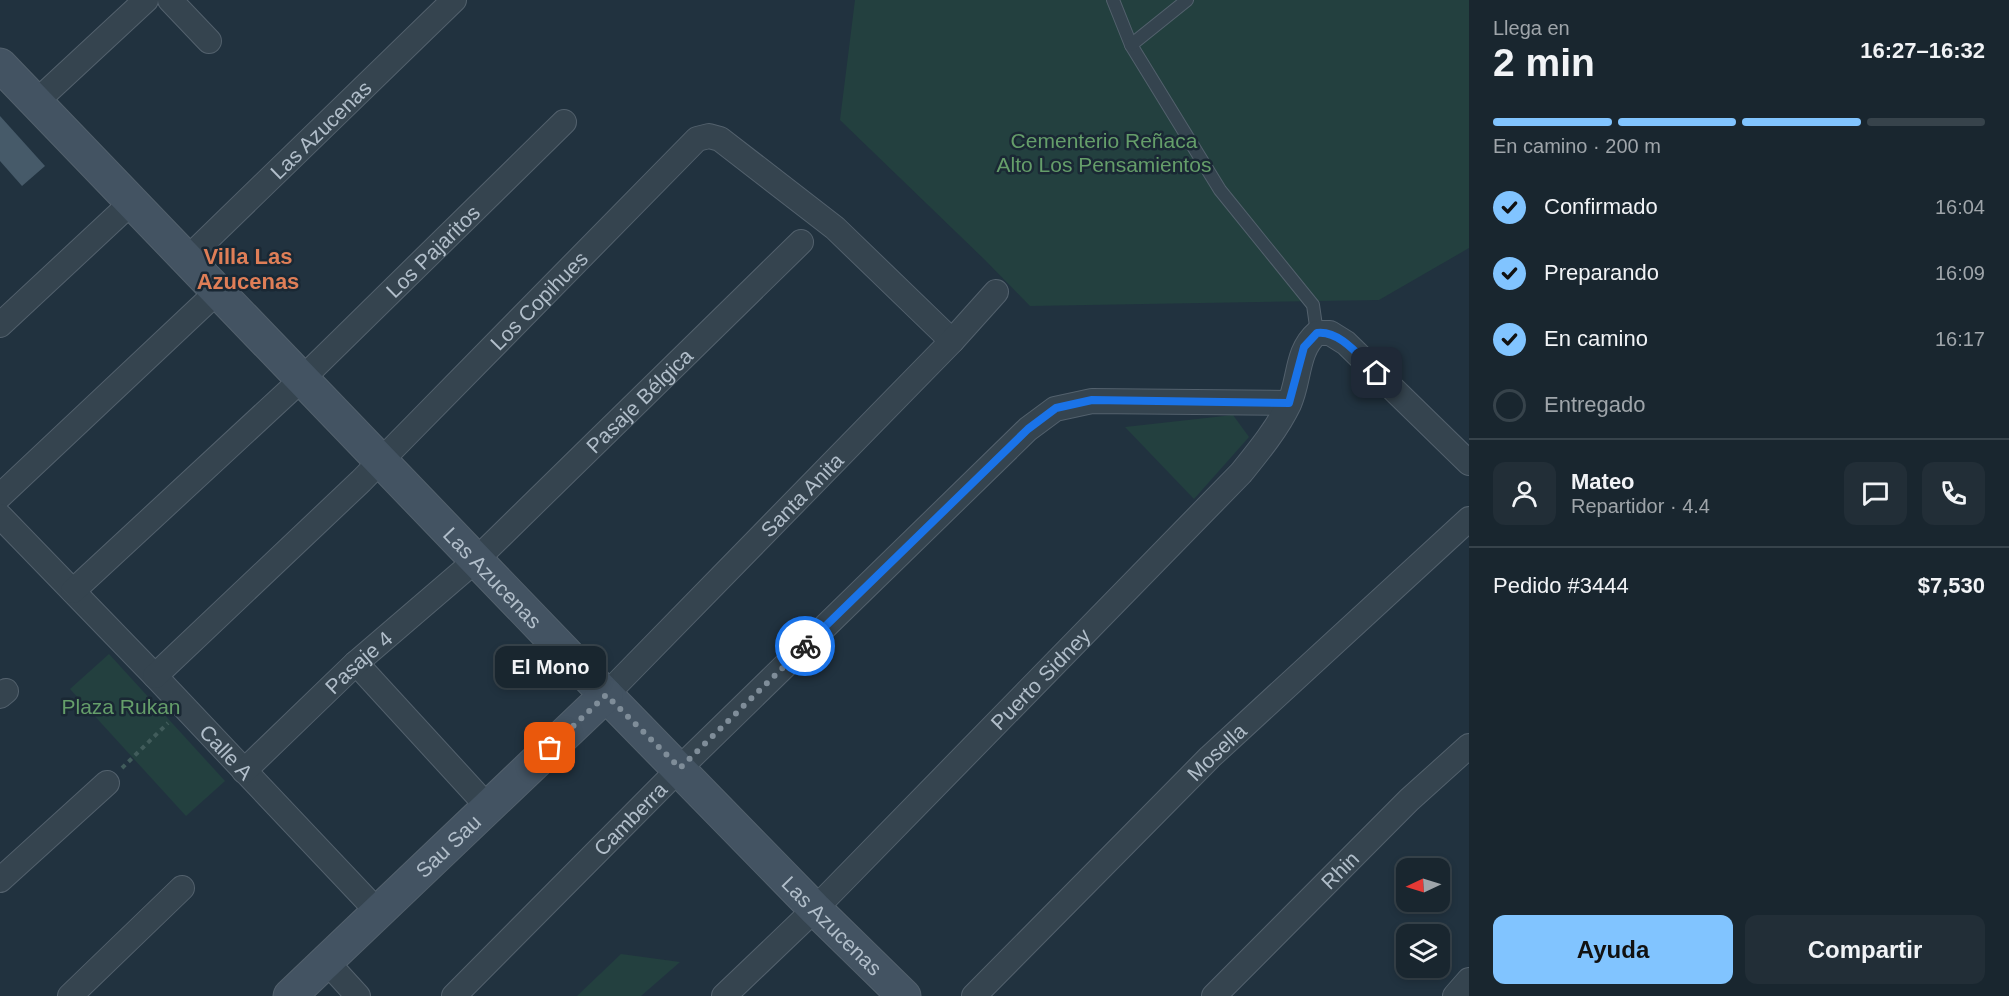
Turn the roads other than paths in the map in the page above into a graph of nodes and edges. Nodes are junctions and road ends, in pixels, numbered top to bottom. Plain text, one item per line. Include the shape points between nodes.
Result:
1 (146, 0) edge
2 (170, 0) edge
3 (454, 0) edge
4 (1113, 0) edge
5 (1187, 0) edge
6 (209, 41) dead end
7 (1131, 45) junction
8 (0, 65) edge
9 (36, 102) junction
10 (564, 122) dead end
11 (132, 202) junction
12 (801, 242) dead end
13 (187, 259) junction
14 (218, 291) junction
15 (996, 292) dead end
16 (0, 325) edge
17 (1317, 333) junction
18 (952, 341) junction
19 (302, 379) junction
20 (1289, 403) junction
21 (380, 460) junction
22 (1469, 463) edge
23 (0, 496) edge
24 (0, 516) edge
25 (1469, 519) edge
26 (476, 560) junction
27 (73, 591) junction
28 (356, 663) junction
29 (155, 676) junction
30 (606, 695) junction
31 (1469, 746) edge
32 (680, 768) junction
33 (244, 771) junction
34 (107, 783) road end
35 (488, 807) junction
36 (0, 880) edge
37 (182, 888) dead end
38 (815, 909) junction
39 (378, 912) junction
40 (326, 961) junction
41 (1469, 980) edge
42 (70, 996) edge
43 (290, 996) edge
44 (358, 996) edge
45 (454, 996) edge
46 (724, 996) edge
47 (904, 996) edge
48 (975, 996) edge
49 (1214, 996) edge
50 (1455, 996) edge

1 - 9 street
2 - 6 street
3 - 13 street, Las Azucenas
4 - 7 lane
5 - 7 lane
7 - 17 lane via 1220,190 1313,305
8 - 9 street, Las Azucenas
9 - 11 street, Las Azucenas
10 - 19 street, Los Pajaritos
11 - 13 street, Las Azucenas
11 - 16 street
12 - 26 street, Pasaje Bélgica
13 - 14 street, Las Azucenas
14 - 19 street, Las Azucenas
14 - 23 street
15 - 18 street, Santa Anita
17 - 20 street, Puerto Sidney via 1304,347
17 - 22 street via 1330,333 1346,344
18 - 21 street, Los Copihues via 836,228 720,139 710,136 697,139
18 - 30 street, Santa Anita
19 - 21 street, Las Azucenas
19 - 27 street, Los Pajaritos
20 - 32 street, Camberra via 1092,400 1056,408 1028,429
20 - 38 street, Puerto Sidney via 1241,473
21 - 26 street, Las Azucenas
21 - 29 street, Los Copihues
24 - 27 street, Calle A
25 - 48 street, Mosella via 1210,757
26 - 28 street, Pasaje 4
26 - 30 street, Las Azucenas
27 - 29 street, Calle A
28 - 33 street, Pasaje 4
28 - 35 street
29 - 33 street, Calle A
30 - 32 street, Las Azucenas
30 - 35 street, Sau Sau
31 - 49 street, Rhin via 1409,800
32 - 38 street, Las Azucenas
32 - 45 street, Camberra
33 - 39 street, Calle A
34 - 36 street
35 - 39 street, Sau Sau
37 - 42 street
38 - 46 street, Puerto Sidney
38 - 47 street, Las Azucenas
39 - 40 street, Sau Sau
40 - 43 street, Sau Sau
40 - 44 street
41 - 50 street

